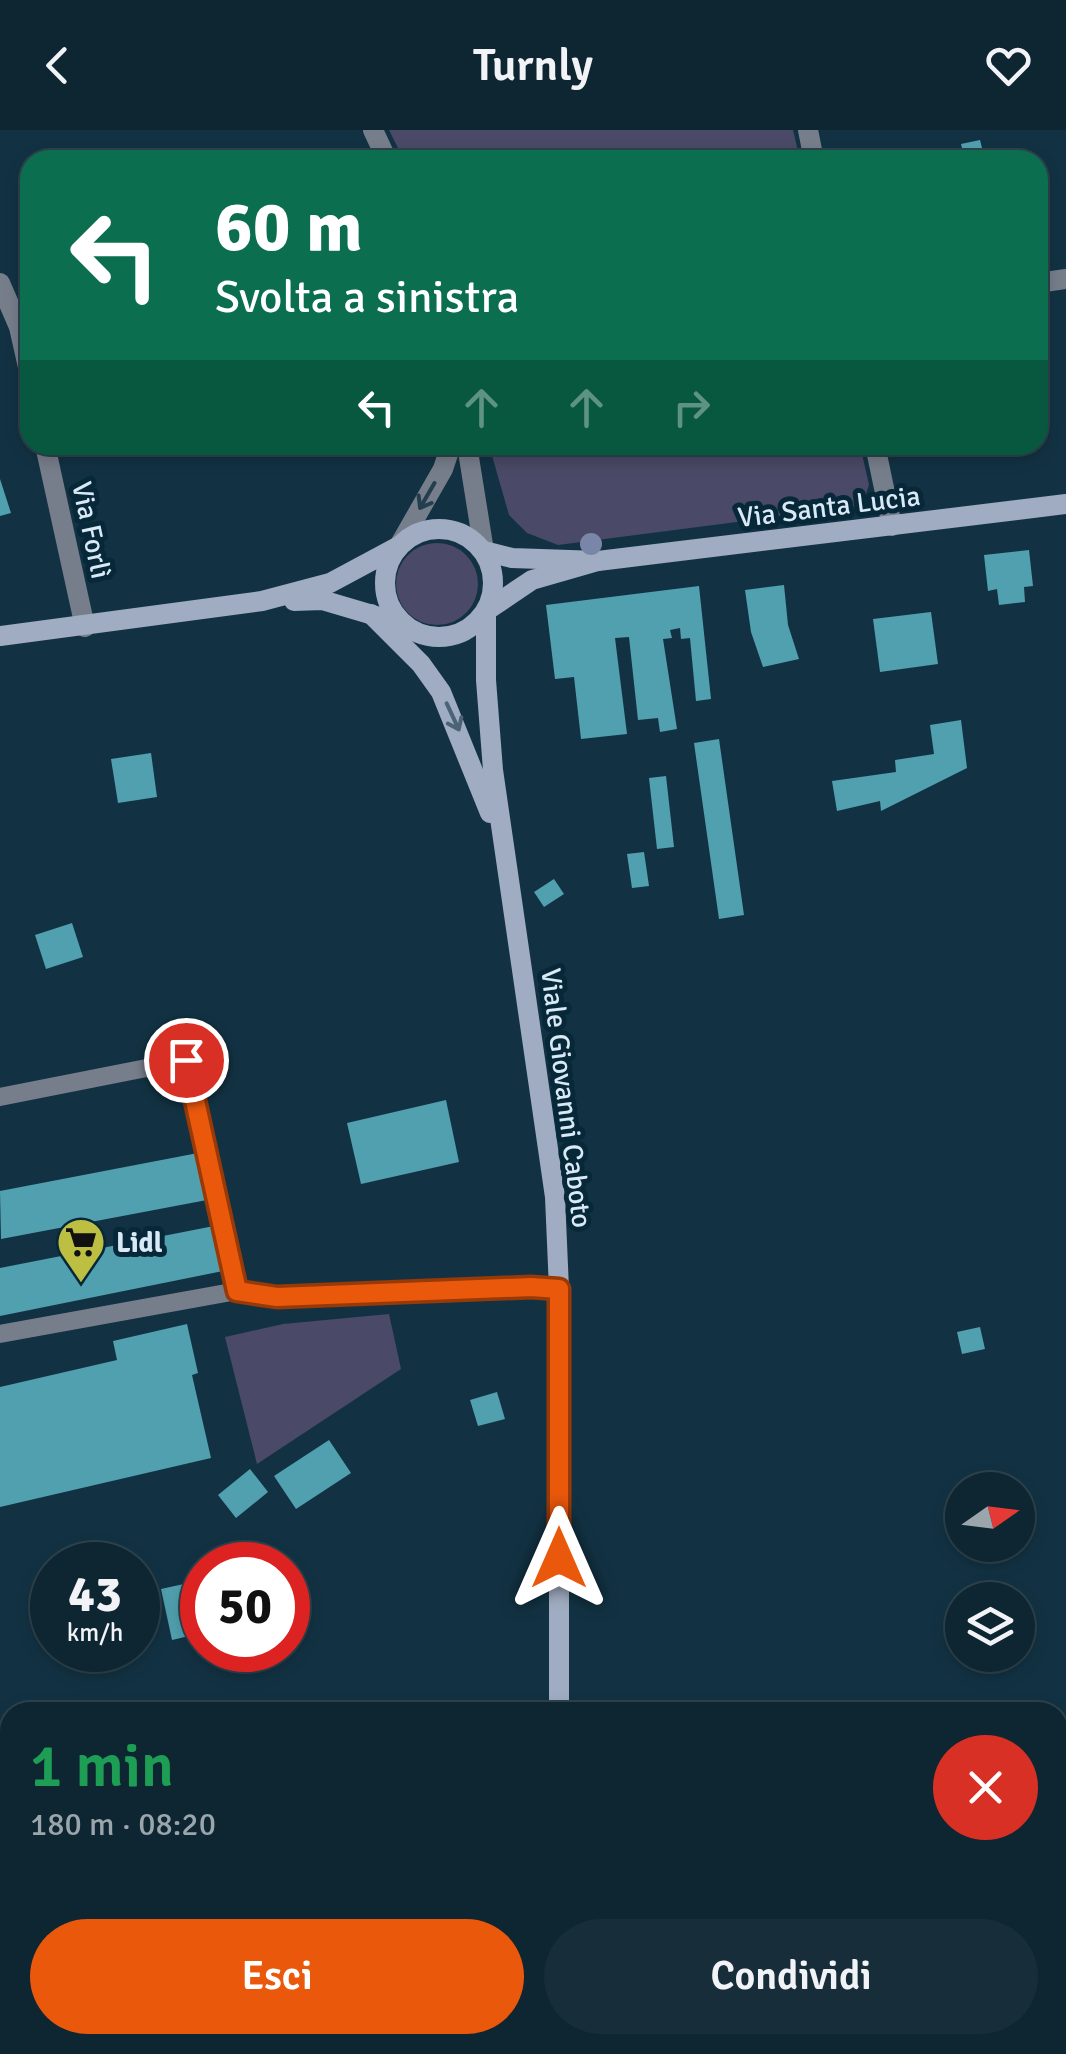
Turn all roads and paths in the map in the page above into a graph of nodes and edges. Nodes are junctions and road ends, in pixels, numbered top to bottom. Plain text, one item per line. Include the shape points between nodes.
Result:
1 (0, 282) edge
2 (20, 331) edge
3 (47, 455) edge
4 (448, 455) edge
5 (469, 455) edge
6 (877, 455) edge
7 (1066, 504) edge
8 (892, 526) junction
9 (399, 546) junction
10 (484, 551) junction
11 (598, 561) junction
12 (262, 602) junction
13 (486, 610) junction
14 (371, 614) junction
15 (406, 625) junction
16 (85, 627) junction
17 (0, 636) edge
18 (421, 664) junction
19 (505, 852) junction
20 (0, 1097) edge
21 (559, 1289) junction
22 (237, 1291) junction
23 (0, 1334) edge
24 (559, 1702) edge

1 - 2 street
3 - 16 street, Via Forlì
4 -> 9 street
5 - 10 street
6 - 8 street
7 - 8 main road, Via Santa Lucia
8 - 11 main road, Via Santa Lucia
9 - 10 main road via 442,528 458,531
9 - 12 main road via 330,583
9 - 15 main road via 385,578 386,596
10 - 11 main road
10 - 13 main road via 494,580
11 - 13 main road via 532,580
12 - 14 main road via 322,600
12 - 16 main road
13 - 15 main road via 459,634 422,634
13 - 19 main road via 489,716
14 - 15 main road
14 - 18 main road
15 - 18 main road
16 - 17 main road
18 -> 19 main road via 460,734
19 - 21 main road, Viale Giovanni Caboto via 555,1197
20 - 22 lane via 186,1060
21 - 22 lane via 277,1297
21 - 24 main road, Viale Giovanni Caboto
22 - 23 lane

